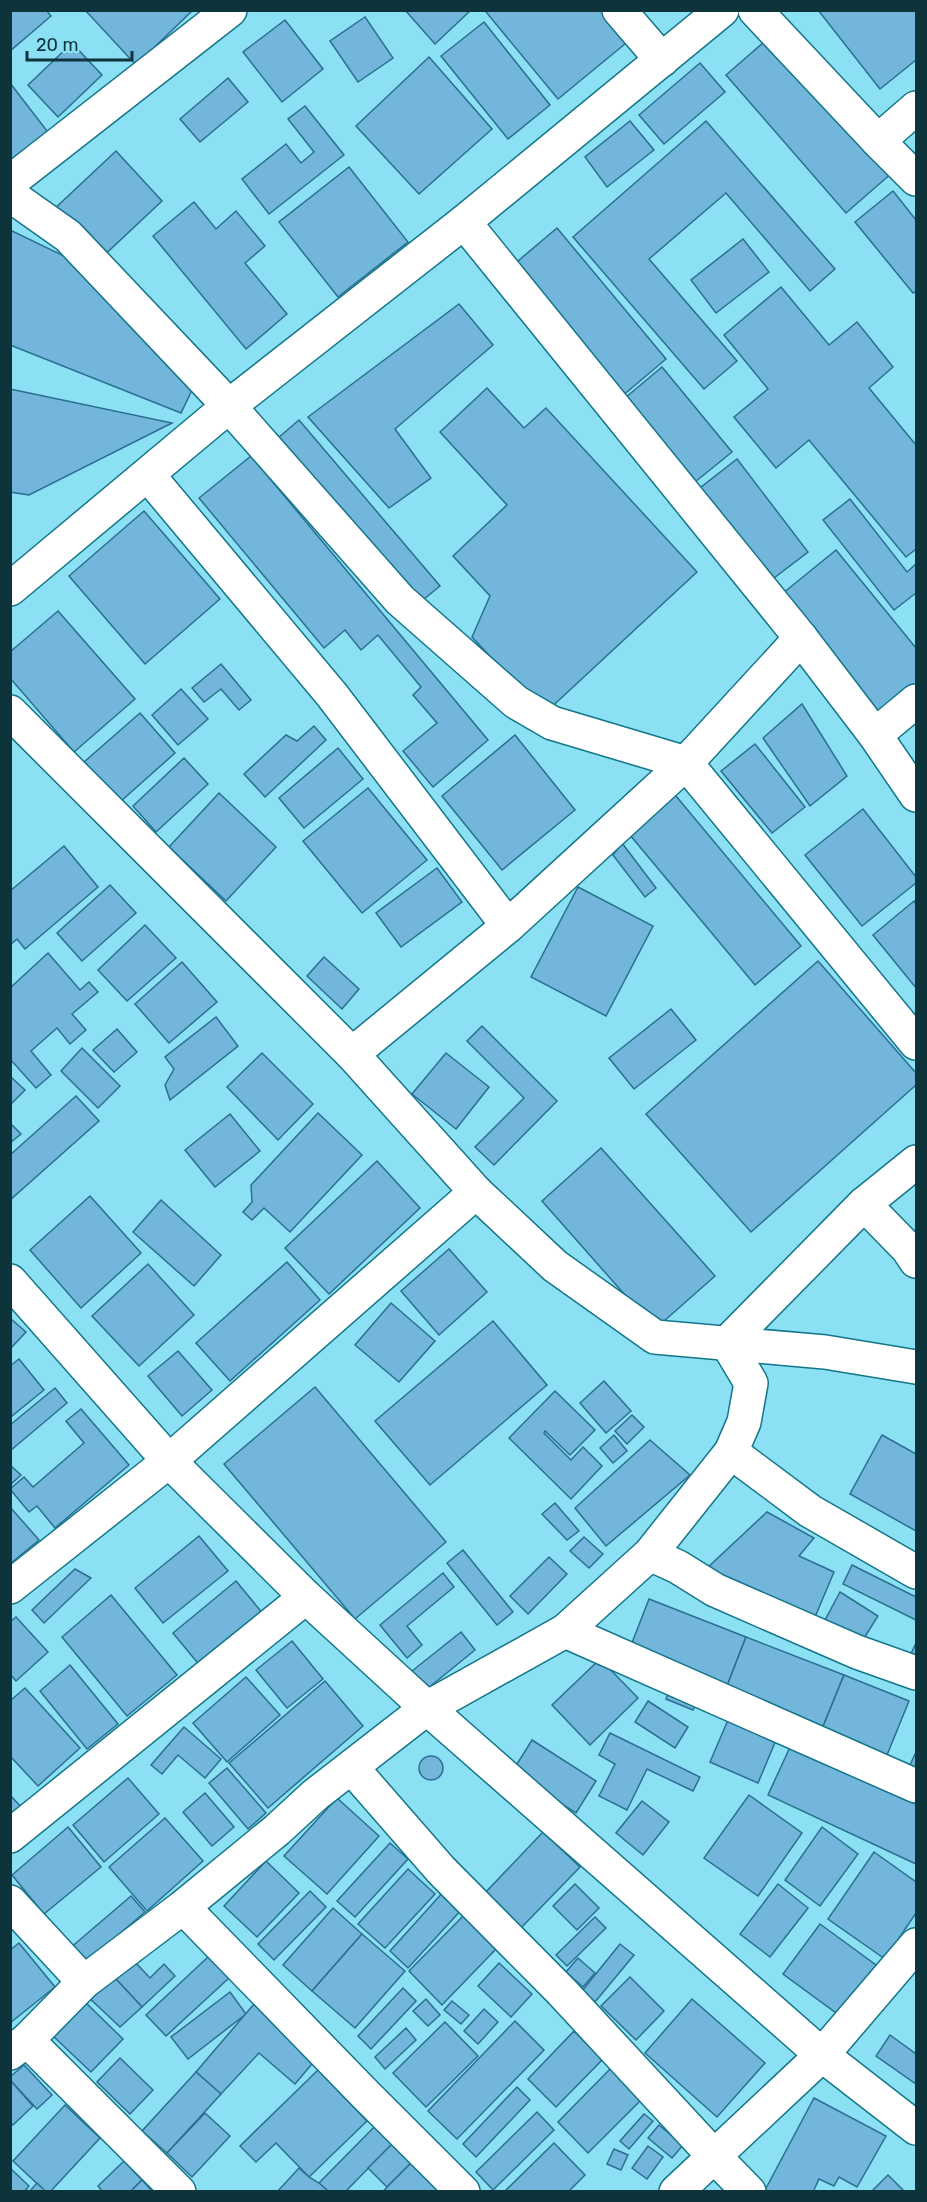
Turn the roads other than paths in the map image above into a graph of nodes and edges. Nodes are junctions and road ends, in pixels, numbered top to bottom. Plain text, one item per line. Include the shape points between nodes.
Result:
1 (230, 10) edge
2 (619, 10) edge
3 (722, 10) edge
4 (755, 10) edge
5 (662, 60) junction
6 (916, 108) edge
7 (878, 141) junction
8 (916, 178) edge
9 (10, 182) edge
10 (10, 195) edge
11 (464, 222) junction
12 (229, 406) junction
13 (148, 475) junction
14 (10, 589) edge
15 (801, 638) junction
16 (916, 701) edge
17 (10, 712) edge
18 (875, 735) junction
19 (686, 763) junction
20 (916, 795) edge
21 (508, 926) junction
22 (916, 1043) edge
23 (352, 1054) junction
24 (916, 1162) edge
25 (476, 1192) junction
26 (864, 1204) junction
27 (916, 1261) edge
28 (10, 1281) edge
29 (727, 1343) junction
30 (916, 1367) edge
31 (731, 1452) junction
32 (169, 1461) junction
33 (650, 1554) junction
34 (916, 1572) edge
35 (10, 1587) edge
36 (306, 1597) junction
37 (565, 1631) junction
38 (916, 1673) edge
39 (427, 1708) junction
40 (352, 1768) junction
41 (916, 1786) edge
42 (10, 1836) edge
43 (10, 1902) edge
44 (183, 1907) junction
45 (916, 1945) edge
46 (84, 1982) junction
47 (19, 2047) edge
48 (822, 2055) junction
49 (916, 2128) edge
50 (713, 2155) junction
51 (179, 2192) edge
52 (464, 2192) edge
53 (676, 2192) edge
54 (749, 2192) edge

1 - 9 street
2 - 5 street
3 - 5 street
4 - 7 street
5 - 11 street
6 - 7 street
7 - 8 street
10 - 12 street via 68,236
11 - 12 street
11 - 15 street
12 - 13 street
12 - 19 street via 400,600 516,702 552,723
13 - 14 street
13 - 21 street via 332,695
15 - 18 street
15 - 19 street
16 - 18 street
17 - 23 street
18 - 20 street
19 - 21 street
19 - 22 street
21 - 23 street
23 - 25 street
24 - 26 street
25 - 29 street via 555,1266 655,1337
25 - 32 street
26 - 27 street
26 - 29 street
28 - 32 street
29 - 30 street via 825,1352
29 - 31 street via 751,1383 744,1422
31 - 33 street
31 - 34 street via 810,1511
32 - 35 street
32 - 36 street
33 - 37 street
33 - 38 street via 715,1590 857,1652
36 - 39 street
36 - 42 street
37 - 39 street
37 - 41 street
39 - 40 street
39 - 48 street
40 - 44 street
40 - 50 street via 441,1870 561,1991
43 - 46 street
44 - 46 street
44 - 52 street
45 - 48 street
46 - 47 street
47 - 51 street
48 - 49 street
48 - 50 street
50 - 53 street
50 - 54 street

